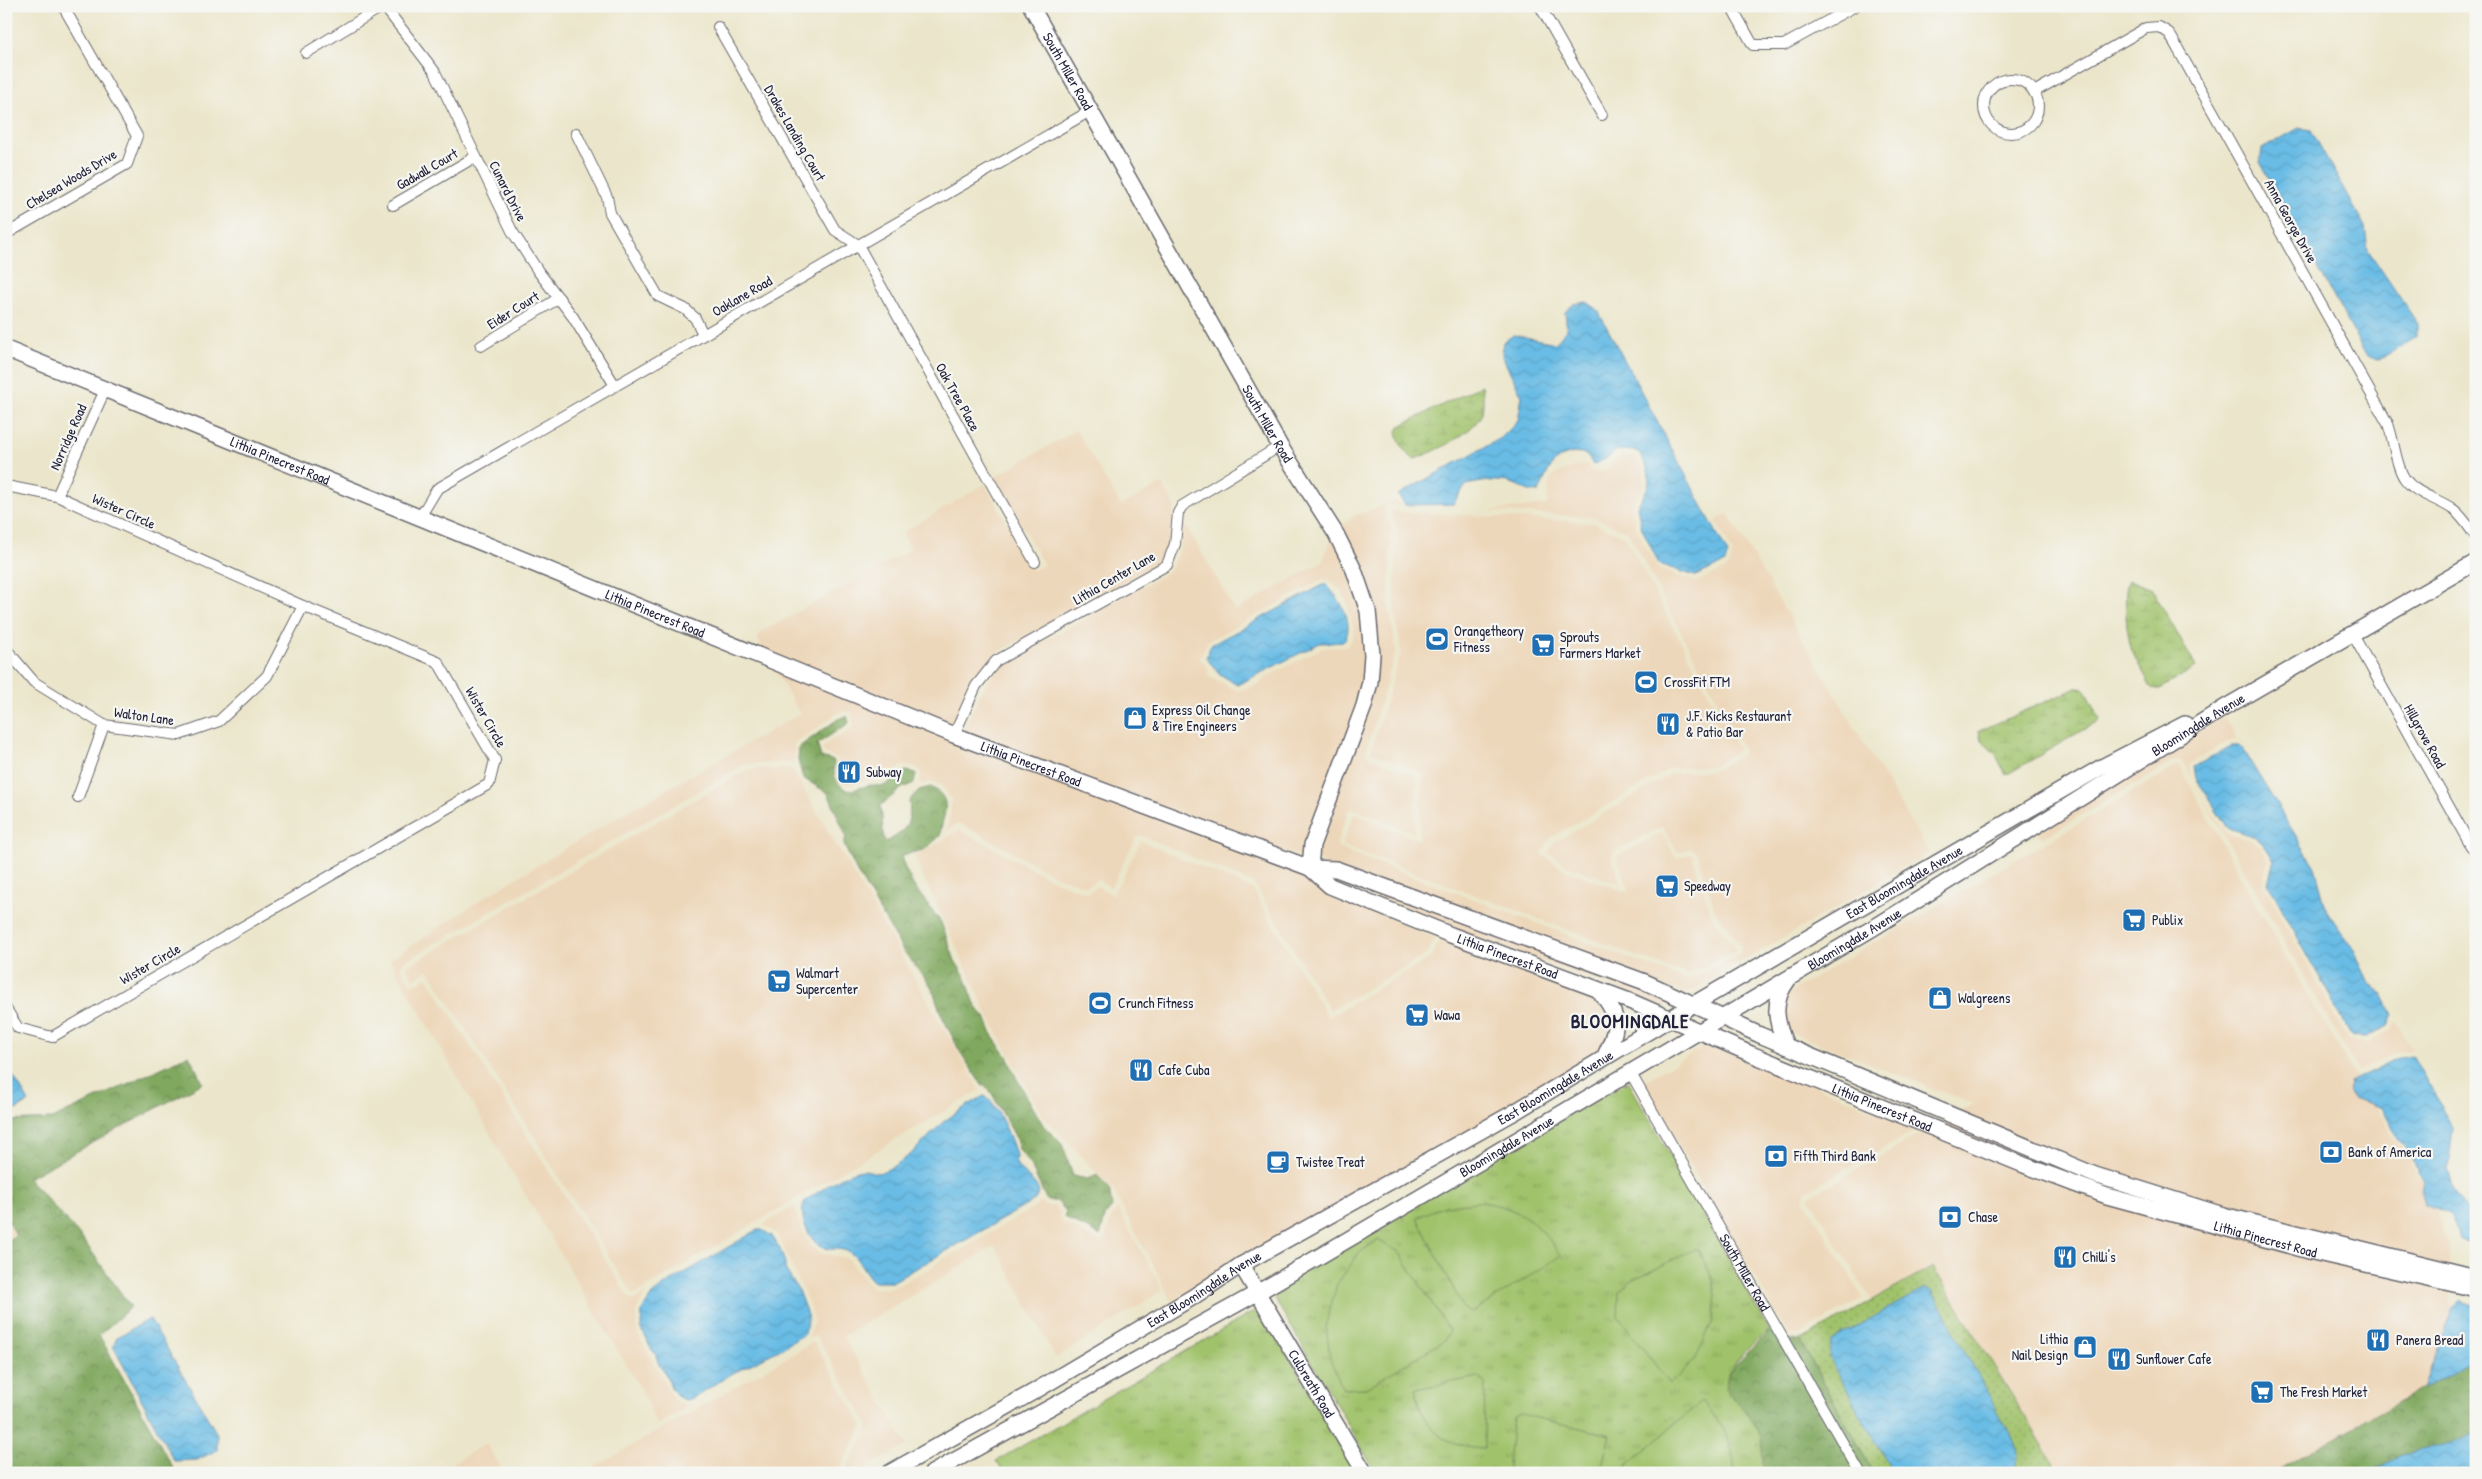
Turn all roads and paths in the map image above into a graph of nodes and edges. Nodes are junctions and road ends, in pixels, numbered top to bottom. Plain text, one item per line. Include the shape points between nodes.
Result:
1 (63, 6) edge
2 (384, 6) edge
3 (1031, 6) edge
4 (1540, 6) edge
5 (1731, 6) edge
6 (1855, 6) edge
7 (718, 27) dead end
8 (306, 53) dead end
9 (2034, 92) junction
10 (1090, 111) junction
11 (1602, 115) dead end
12 (576, 133) dead end
13 (475, 157) junction
14 (393, 205) dead end
15 (6, 234) edge
16 (858, 245) junction
17 (559, 298) junction
18 (703, 334) junction
19 (481, 346) dead end
20 (6, 349) edge
21 (614, 384) junction
22 (105, 390) junction
23 (1280, 446) junction
24 (6, 486) edge
25 (57, 496) junction
26 (420, 517) junction
27 (2476, 537) edge
28 (1035, 562) dead end
29 (2476, 562) edge
30 (303, 606) junction
31 (2352, 633) junction
32 (6, 649) edge
33 (2224, 708) junction
34 (104, 725) junction
35 (954, 735) junction
36 (78, 797) dead end
37 (2476, 851) edge
38 (1310, 868) junction
39 (1789, 978) junction
40 (1598, 990) junction
41 (1694, 1004) junction
42 (6, 1009) edge
43 (1722, 1017) junction
44 (1671, 1018) junction
45 (1700, 1030) junction
46 (1786, 1046) junction
47 (1604, 1058) junction
48 (1630, 1072) junction
49 (1241, 1265) junction
50 (2476, 1277) edge
51 (2476, 1289) edge
52 (1257, 1293) junction
53 (908, 1468) edge
54 (889, 1473) edge
55 (932, 1473) edge
56 (1365, 1473) edge
57 (1860, 1473) edge

1 - 15 street, Chelsea Woods Drive via 137,136 127,164
2 - 8 street
2 - 13 street, Cunard Drive via 435,72
3 - 10 main road, South Miller Road
4 - 11 street
5 - 6 street via 1753,45 1784,46
7 - 16 street, Drakes Landing Court via 835,230
9 - 9 street via 2018,80 2005,80 1994,85 1984,102 1989,122 2006,132 2026,128 2037,111
9 - 27 street, Anna George Drive via 2146,28 2159,27 2168,33 2388,424 2395,442 2398,465 2405,479 2416,490 2453,509
10 - 16 street, Oaklane Road
10 - 23 main road, South Miller Road
12 - 18 street via 606,197 610,213 658,296 685,309 695,318
13 - 14 street, Gadwall Court
13 - 17 street, Cunard Drive via 512,231
16 - 18 street, Oaklane Road
16 - 28 street, Oak Tree Place
17 - 19 street, Eider Court
17 - 21 street, Cunard Drive
18 - 21 street, Oaklane Road
20 - 22 main road, Lithia Pinecrest Road
21 - 26 street, Oaklane Road via 438,489
22 - 25 street, Norridge Road
22 - 26 main road, Lithia Pinecrest Road
23 - 35 street, Lithia Center Lane via 1182,506 1178,513 1175,544 1167,565 996,661 976,686
23 - 38 main road, South Miller Road via 1336,534 1354,570 1368,611 1372,655 1364,706 1312,845
24 - 25 street, Wister Circle
25 - 30 street, Wister Circle
26 - 35 main road, Lithia Pinecrest Road
29 - 31 main road, Bloomingdale Avenue
30 - 34 street, Walton Lane via 267,676 219,721 179,735
30 - 42 street, Wister Circle via 438,662 495,760 489,784 52,1037 18,1028
31 - 33 main road, Bloomingdale Avenue
31 - 37 street, Hillgrove Road
32 - 34 street, Walton Lane via 34,682
33 - 39 main road, Bloomingdale Avenue
33 - 41 main road, East Bloomingdale Avenue via 2174,729 2100,768
34 - 36 street
35 - 38 main road, Lithia Pinecrest Road
38 - 40 main road, Lithia Pinecrest Road via 1330,886
38 - 41 main road, Lithia Pinecrest Road via 1336,869 1645,982
39 - 43 main road, Bloomingdale Avenue
39 - 46 main road via 1776,1004 1777,1022
40 - 44 main road, Lithia Pinecrest Road
40 - 47 main road via 1612,1006 1617,1024
41 - 43 main road, Lithia Pinecrest Road
41 - 44 main road, East Bloomingdale Avenue
43 - 45 main road, Bloomingdale Avenue
43 - 46 main road, Lithia Pinecrest Road
44 - 45 main road, Lithia Pinecrest Road
44 - 47 main road, East Bloomingdale Avenue
45 - 48 main road, Bloomingdale Avenue
45 - 51 main road, Lithia Pinecrest Road via 2024,1165 2107,1196 2257,1237
46 - 50 main road, Lithia Pinecrest Road via 2122,1184 2223,1215
47 - 49 main road, East Bloomingdale Avenue
48 - 52 main road, Bloomingdale Avenue
48 - 57 street, South Miller Road
49 - 52 main road
49 - 53 main road, East Bloomingdale Avenue via 1193,1298
52 - 55 main road, East Bloomingdale Avenue
52 - 56 main road, Culbreath Road
53 - 54 main road, East Bloomingdale Avenue

